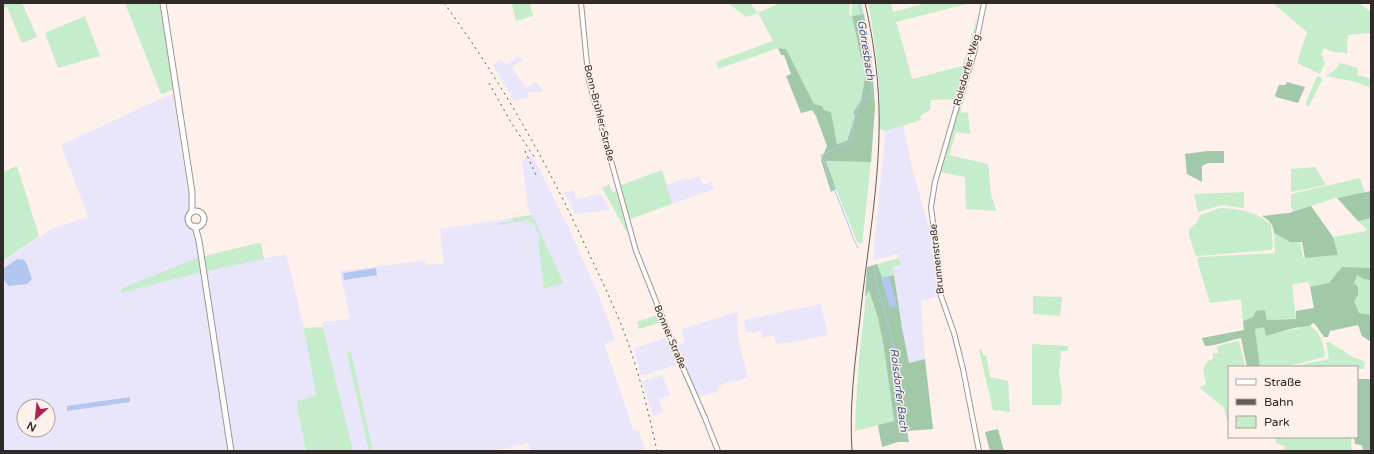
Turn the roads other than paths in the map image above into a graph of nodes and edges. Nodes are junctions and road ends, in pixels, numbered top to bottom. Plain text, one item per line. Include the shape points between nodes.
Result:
1 (163, 3) edge
2 (581, 3) edge
3 (984, 3) edge
4 (955, 113) joint
5 (195, 211) junction
6 (628, 221) joint
7 (197, 226) junction
8 (230, 451) edge
9 (718, 451) edge
10 (979, 451) edge

1 - 5 main road
2 - 6 street, Bonn-Brühler-Straße via 586,64
3 - 4 street, Roisdorfer Weg via 975,50
4 - 10 street, Brunnenstraße via 935,182 932,217 940,296 954,333
5 - 7 main road via 204,218
5 - 7 main road via 189,215 188,220 191,225
6 - 9 street, Bonner Straße via 648,284
7 - 8 main road

